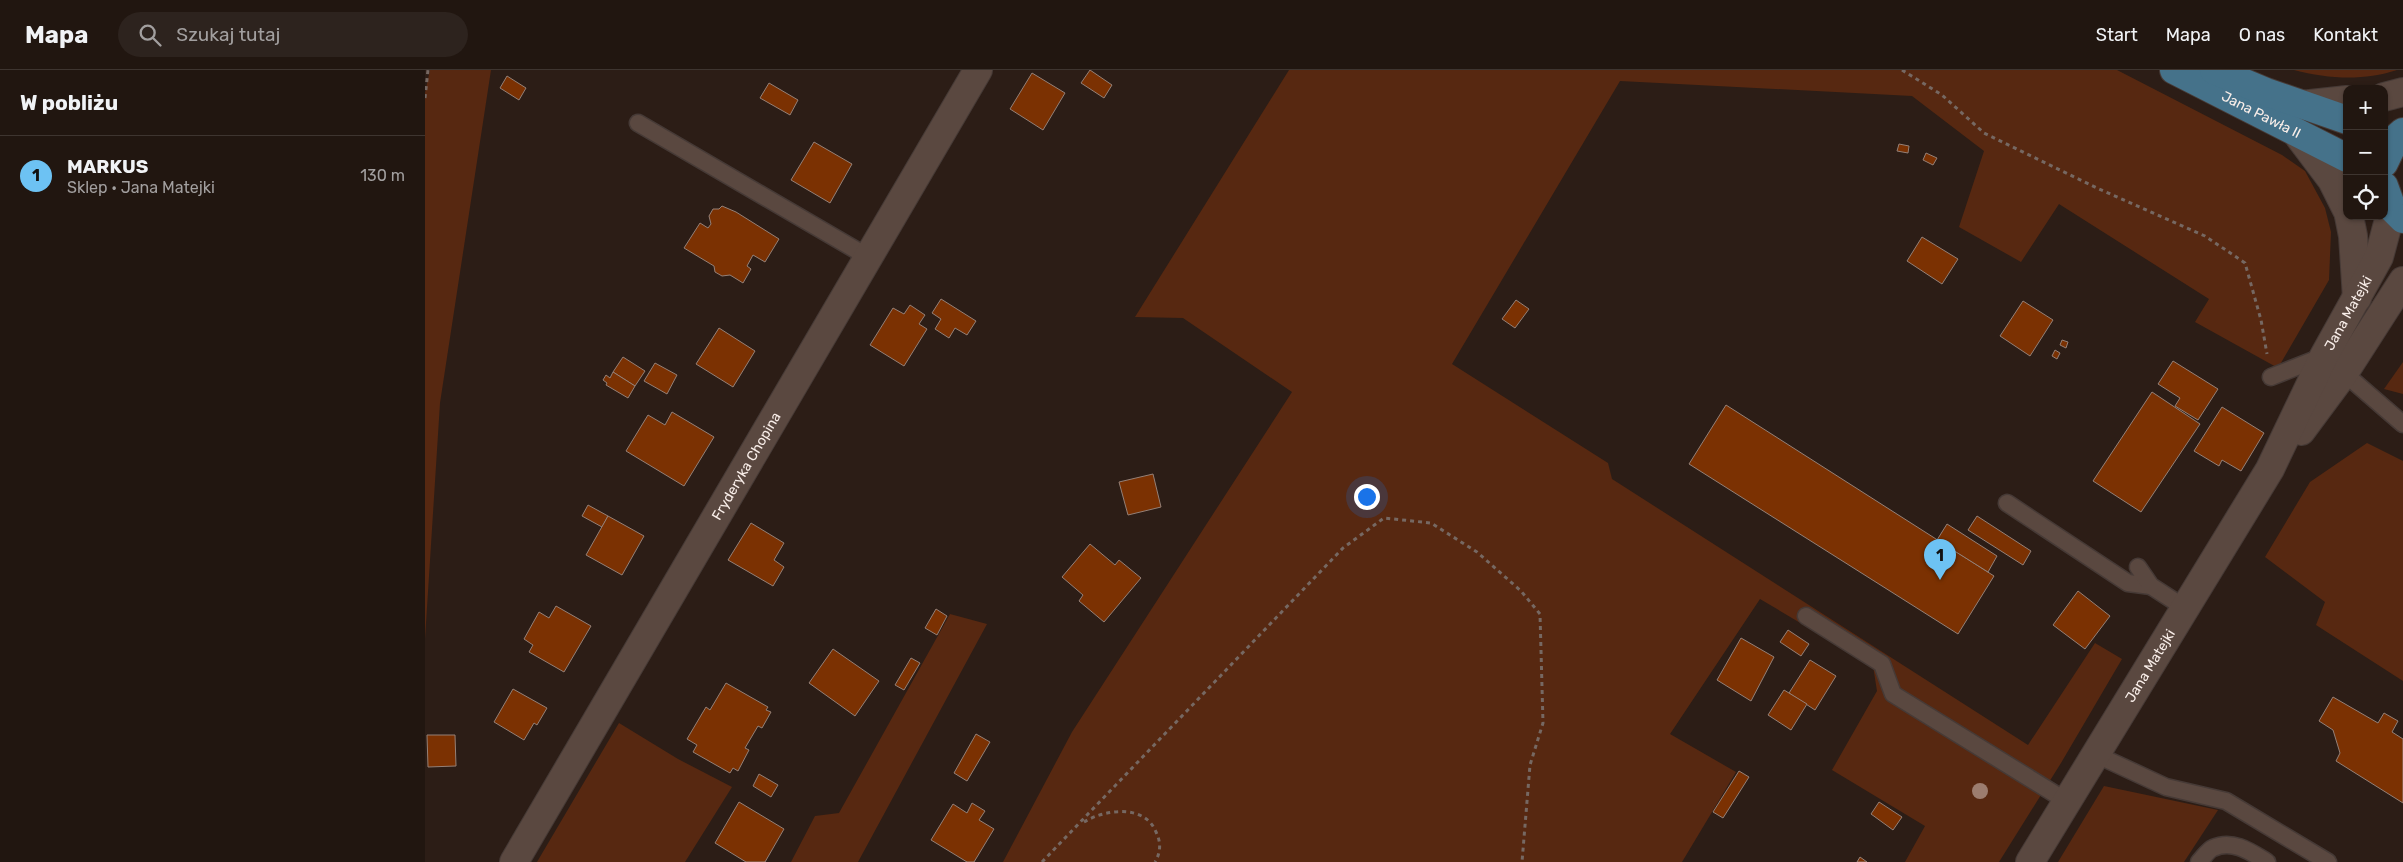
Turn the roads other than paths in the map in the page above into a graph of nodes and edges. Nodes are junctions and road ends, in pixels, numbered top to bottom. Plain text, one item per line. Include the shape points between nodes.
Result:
1 (978, 70) edge
2 (2174, 70) edge
3 (2214, 70) edge
4 (2403, 92) edge
5 (2388, 96) edge
6 (2343, 100) edge
7 (2301, 104) junction
8 (2343, 119) edge
9 (637, 123) dead end
10 (2388, 130) edge
11 (2295, 131) junction
12 (2403, 132) edge
13 (2388, 155) edge
14 (2343, 156) edge
15 (2343, 202) edge
16 (2393, 204) edge
17 (2350, 220) edge
18 (868, 257) junction
19 (2403, 281) edge
20 (2357, 298) junction
21 (2395, 302) edge
22 (2334, 364) junction
23 (2271, 377) road end
24 (2403, 424) edge
25 (2007, 503) dead end
26 (2138, 567) dead end
27 (2151, 586) junction
28 (2185, 608) junction
29 (1806, 616) dead end
30 (2097, 755) junction
31 (2068, 802) junction
32 (514, 862) edge
33 (2030, 862) edge
34 (2199, 862) edge
35 (2267, 862) edge
36 (2328, 862) edge

1 - 18 street, Fryderyka Chopina
2 - 11 main road, Jana Pawła II
3 - 7 main road, Jana Pawła II
4 - 5 street
6 - 7 street
7 - 8 main road, Jana Pawła II
9 - 18 lane
10 - 12 main road
11 - 14 main road, Jana Pawła II
11 - 15 street via 2332,180
12 - 13 main road via 2396,138
16 - 20 street, Jana Matejki via 2379,257
17 - 20 street
18 - 32 street, Fryderyka Chopina
19 - 21 street, Jana Matejki
20 - 22 street, Jana Matejki
21 - 22 street, Jana Matejki
22 - 23 lane
22 - 24 lane
22 - 28 street, Jana Matejki via 2298,436 2270,469
25 - 27 lane via 2128,583
26 - 27 lane
27 - 28 lane
28 - 30 street, Jana Matejki
29 - 31 lane via 1882,664 1893,694
30 - 31 street, Jana Matejki
30 - 36 lane via 2166,787 2226,800
31 - 33 street, Jana Matejki
34 - 35 lane via 2212,848 2230,844 2247,849

